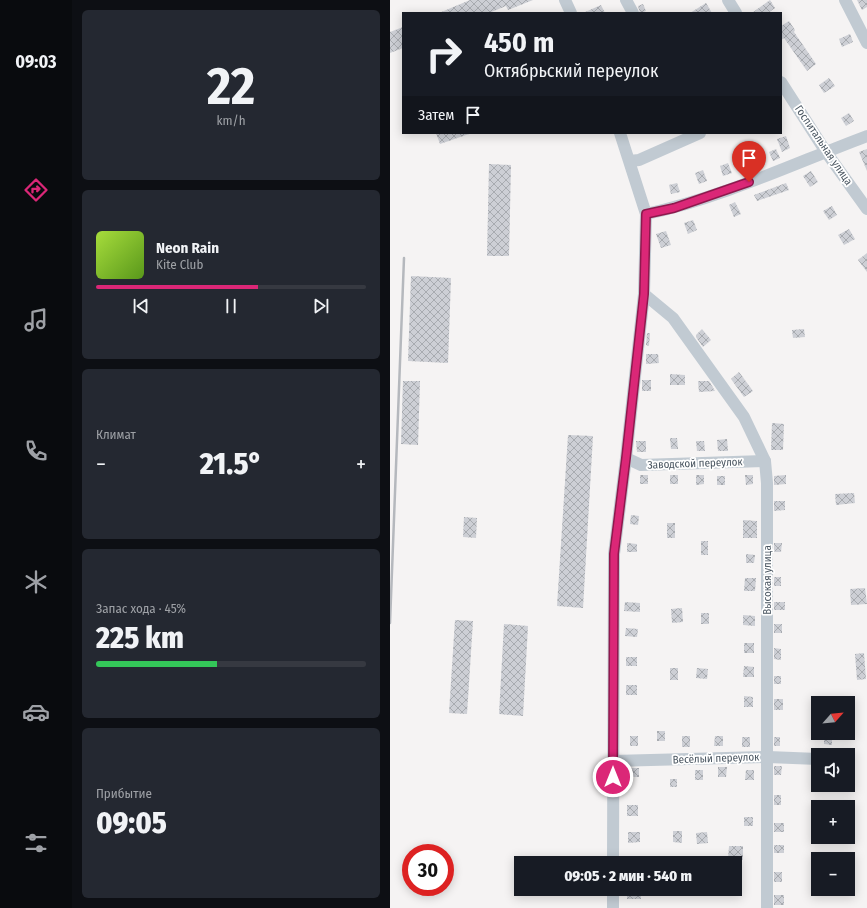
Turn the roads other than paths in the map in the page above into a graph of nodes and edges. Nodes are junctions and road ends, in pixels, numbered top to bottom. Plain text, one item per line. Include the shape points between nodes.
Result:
1 (565, 0) edge
2 (626, 0) edge
3 (728, 0) edge
4 (845, 0) edge
5 (571, 12) edge
6 (632, 12) edge
7 (735, 12) edge
8 (867, 43) edge
9 (782, 84) edge
10 (620, 134) edge
11 (698, 134) edge
12 (867, 136) edge
13 (826, 152) junction
14 (630, 161) junction
15 (867, 209) edge
16 (646, 214) junction
17 (644, 294) junction
18 (626, 458) junction
19 (765, 461) junction
20 (768, 757) junction
21 (811, 759) edge
22 (613, 761) junction
23 (613, 856) edge
24 (613, 896) edge
25 (613, 908) edge
26 (767, 908) edge

1 - 5 street
2 - 6 street
3 - 7 street
4 - 8 street
9 - 13 street, Госпитальная улица
10 - 14 street
11 - 14 street via 639,160
12 - 13 street
13 - 15 street, Госпитальная улица
13 - 16 street via 736,187 674,208
14 - 16 street
16 - 17 street
17 - 18 street
17 - 19 street, Высокая улица via 673,318 744,417
18 - 19 street, Заводской переулок via 642,465
18 - 22 street via 614,554
19 - 20 street, Высокая улица via 768,483
20 - 21 street, Весёлый переулок
20 - 22 street, Весёлый переулок
20 - 26 street, Высокая улица
22 - 23 street
24 - 25 street

